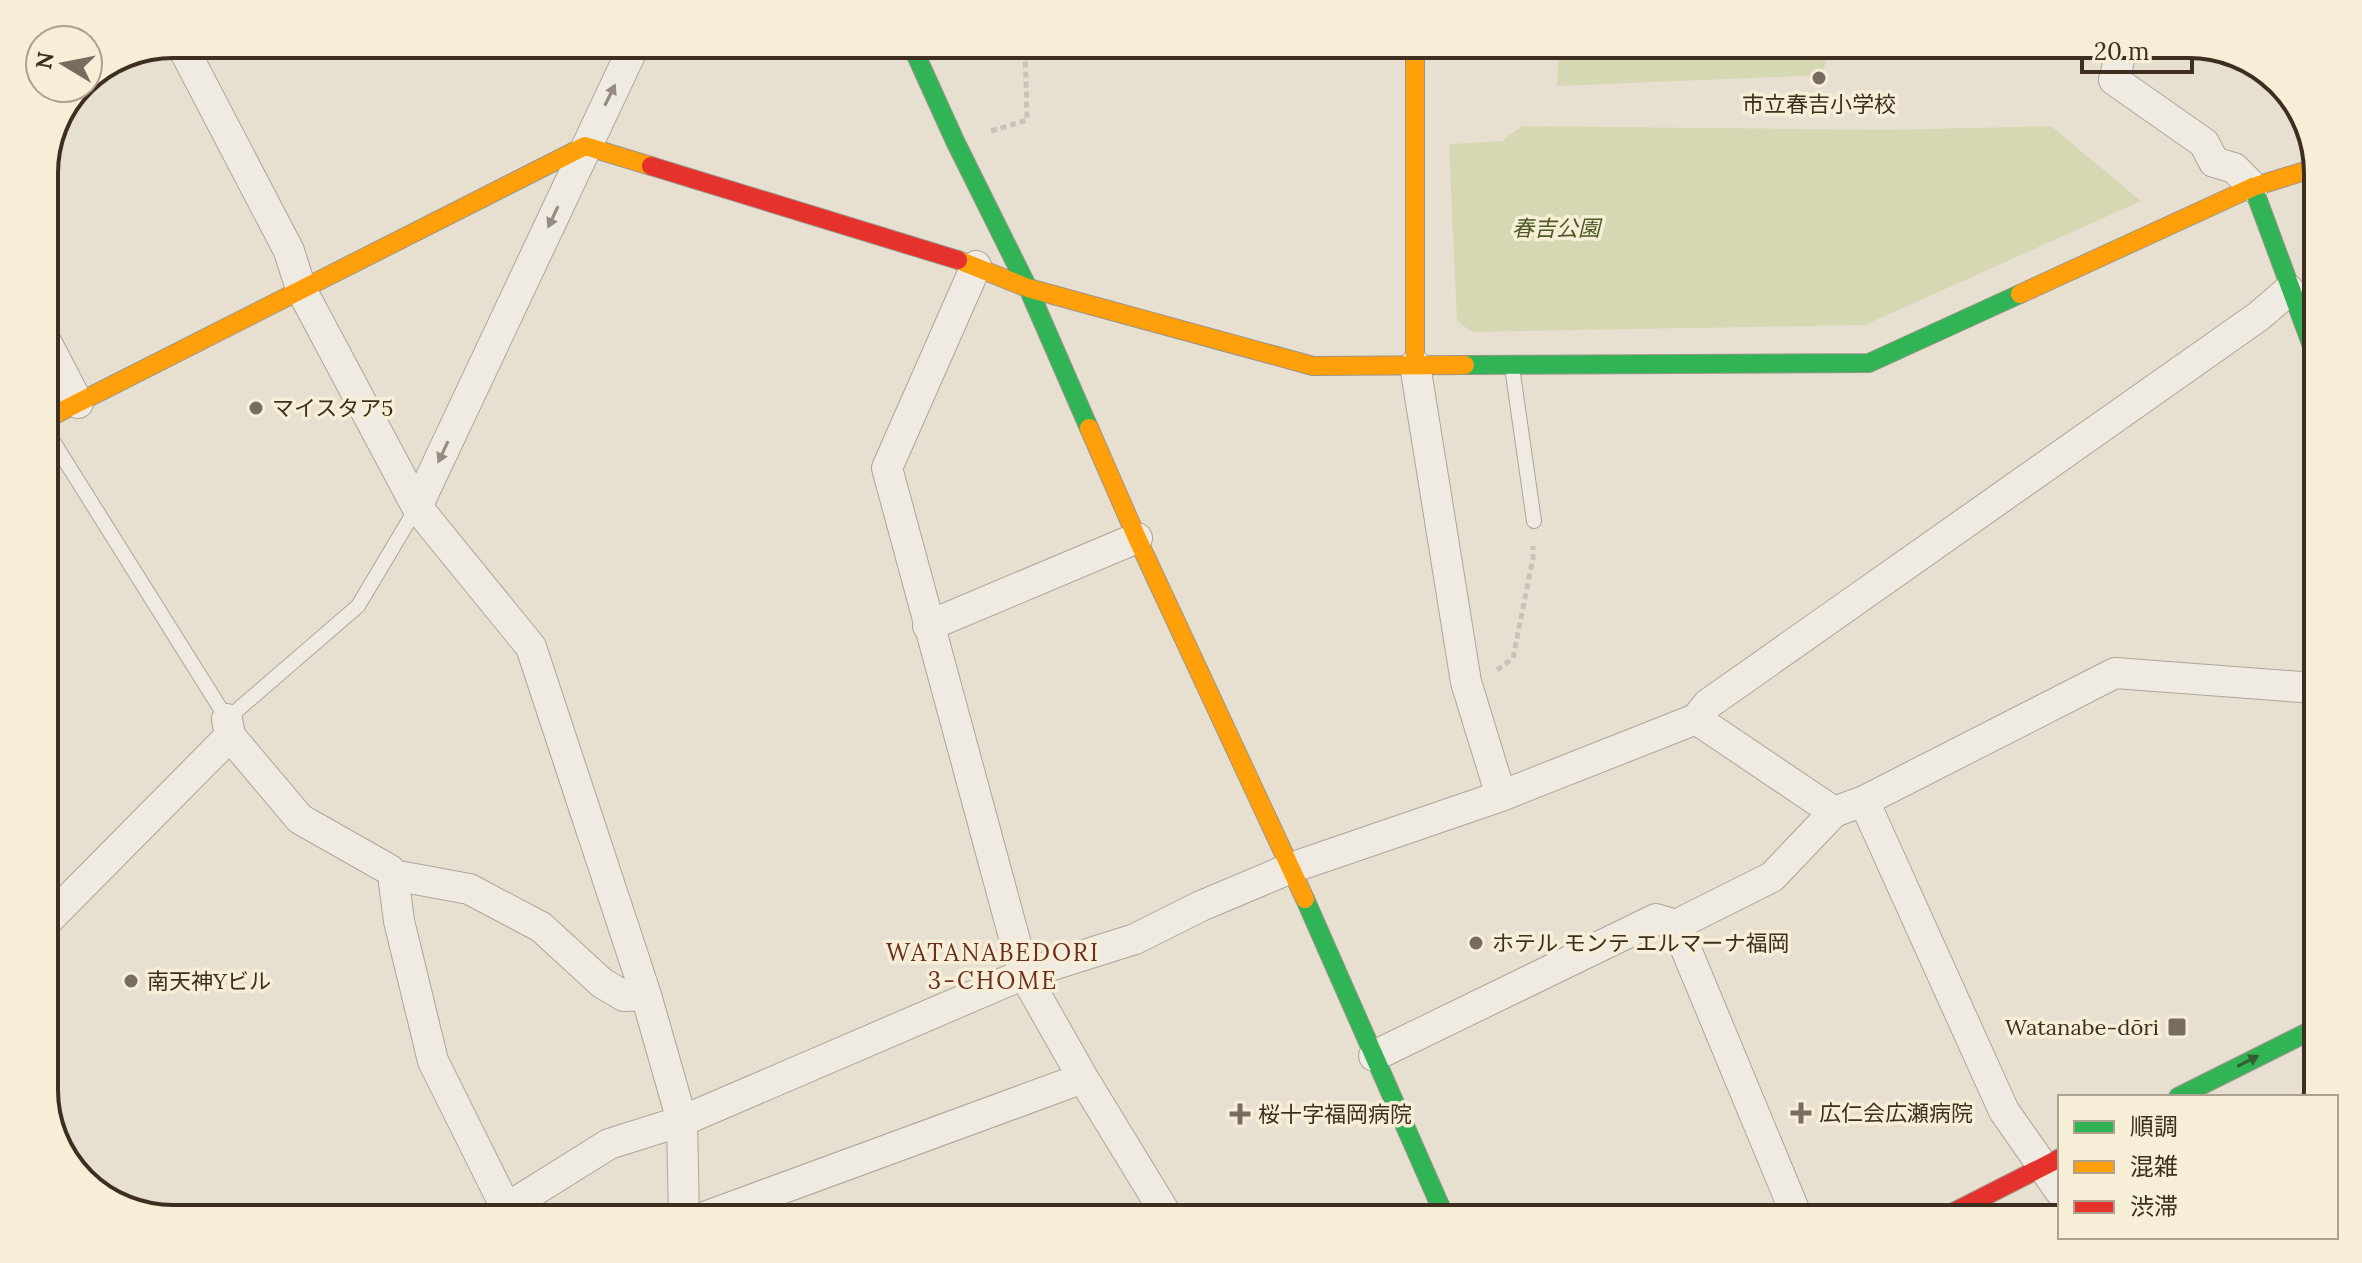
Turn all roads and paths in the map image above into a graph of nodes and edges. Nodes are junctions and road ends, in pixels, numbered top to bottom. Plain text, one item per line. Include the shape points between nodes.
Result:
1 (188, 58) edge
2 (628, 58) edge
3 (917, 58) edge
4 (1025, 58) edge
5 (1415, 58) edge
6 (2120, 58) edge
7 (955, 141) junction
8 (585, 146) junction
9 (2304, 171) edge
10 (2253, 187) junction
11 (976, 266) junction
12 (1028, 288) junction
13 (301, 289) junction
14 (2289, 290) junction
15 (2304, 327) edge
16 (58, 365) edge
17 (1415, 365) junction
18 (1511, 365) junction
19 (78, 403) junction
20 (58, 413) edge
21 (58, 450) edge
22 (417, 507) junction
23 (1534, 521) joint
24 (1137, 538) junction
25 (928, 626) junction
26 (1466, 682) junction
27 (2304, 686) edge
28 (1696, 719) junction
29 (229, 728) junction
30 (1501, 796) junction
31 (1864, 801) junction
32 (1834, 812) junction
33 (1291, 868) junction
34 (393, 875) junction
35 (58, 909) edge
36 (1676, 925) junction
37 (1024, 974) junction
38 (646, 995) junction
39 (2304, 1034) edge
40 (1374, 1056) junction
41 (1083, 1078) junction
42 (2182, 1095) edge
43 (682, 1121) junction
44 (2051, 1163) edge
45 (2058, 1185) edge
46 (491, 1205) edge
47 (512, 1205) edge
48 (684, 1205) edge
49 (737, 1205) edge
50 (1160, 1205) edge
51 (1440, 1205) edge
52 (1792, 1205) edge
53 (1968, 1205) edge

1 - 13 street via 289,251
8 -> 2 street
3 - 7 street
4 - 7 path via 1027,120
5 - 17 street
6 - 10 street via 2114,80 2204,143 2214,162 2234,168
7 - 12 street
8 - 11 street
8 - 13 street
8 -> 22 street
9 - 10 street
10 - 14 street
10 - 18 street via 1869,363
11 - 12 street
11 - 25 street via 887,468
12 - 17 street via 1313,366
12 - 24 street
13 - 19 street
13 - 22 street
14 - 15 street
14 - 28 street via 1708,704
16 - 19 street
17 - 18 street
17 - 26 street
18 - 23 lane
19 - 20 street
21 - 29 lane
22 - 29 lane via 358,606
22 - 38 street via 531,647
23 - 26 path via 1533,558 1513,658
24 - 25 street
24 - 33 street
25 - 37 street
26 - 30 street
27 - 31 street via 2115,673
28 - 30 street
28 - 32 street
29 - 34 street via 300,819
29 - 35 street
30 - 33 street
31 - 32 street
31 - 44 street via 2004,1111
32 - 36 street via 1772,877
33 - 37 street via 1135,939
33 - 40 street
34 - 38 street via 469,889 541,927 602,983 624,996
34 - 46 street via 433,1061
36 - 40 street via 1656,919
36 - 52 street
37 - 41 street
37 - 43 street
38 - 43 street
42 -> 39 street
40 - 51 street
41 - 49 street
41 - 50 street
43 - 47 street via 609,1144
43 - 48 street
44 - 45 street
44 - 53 street

